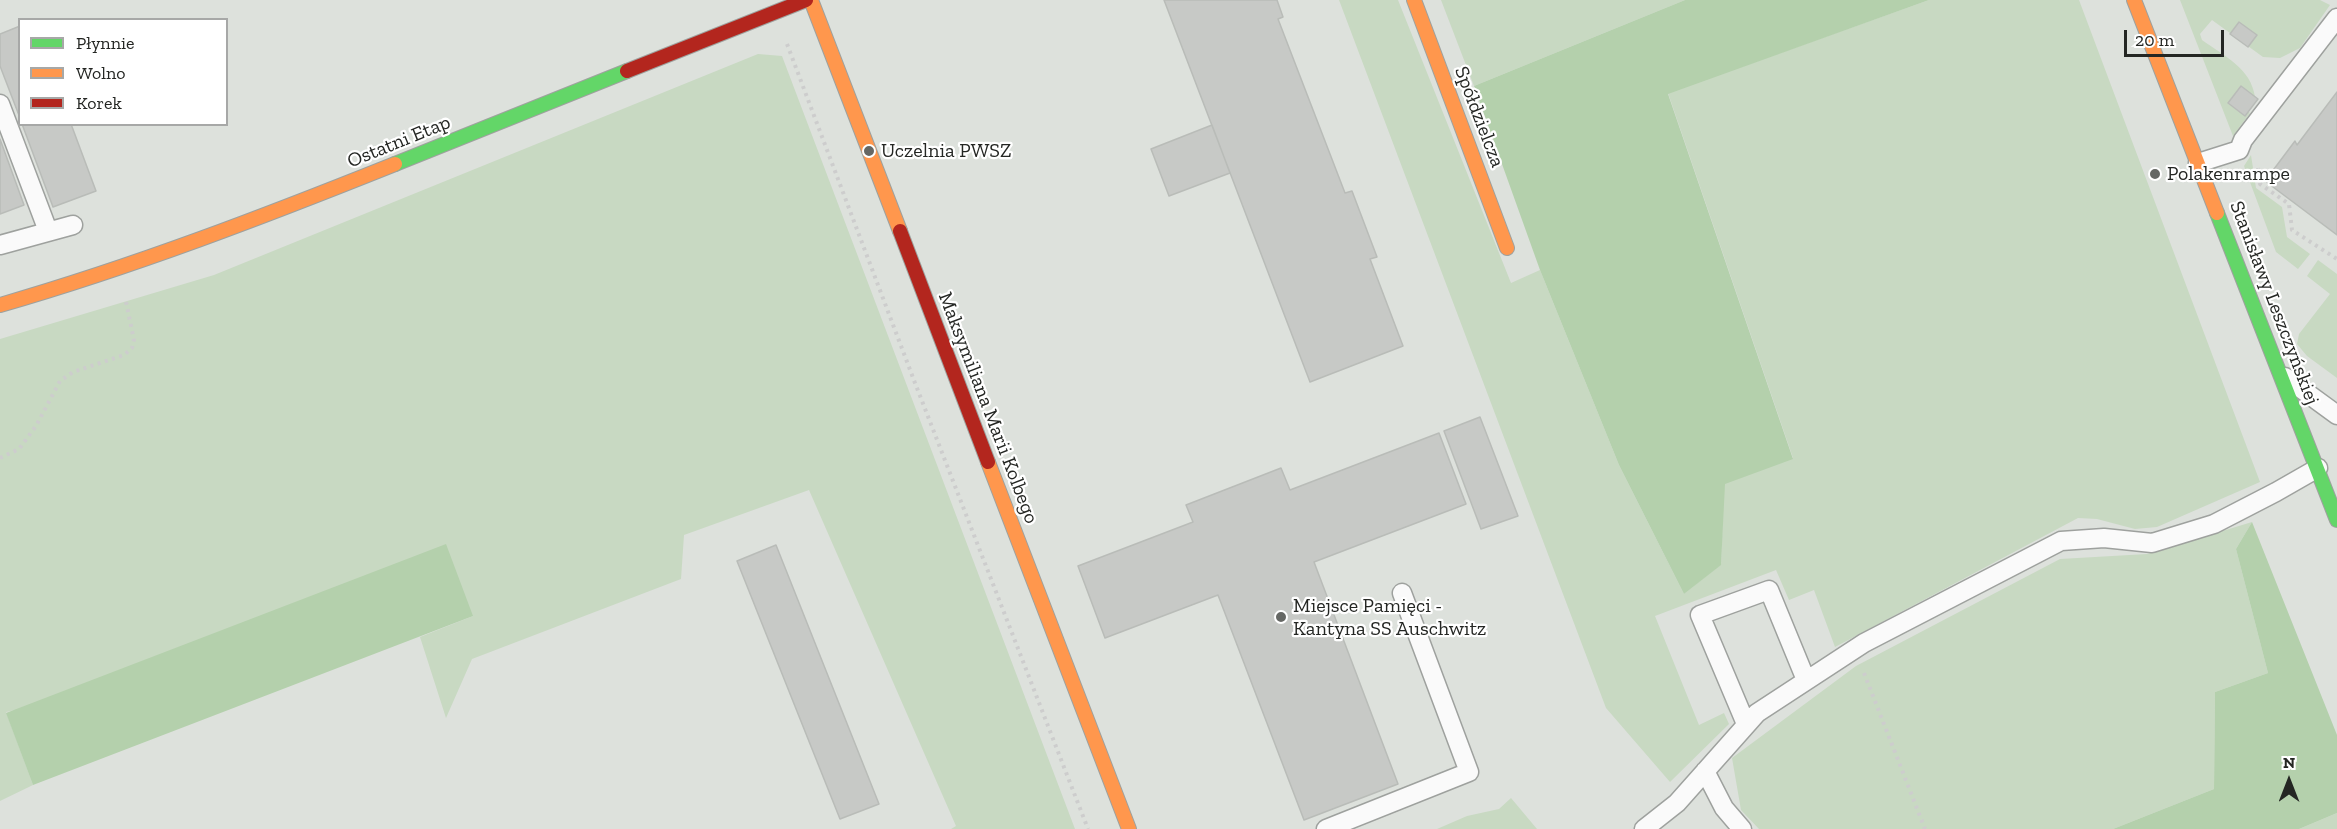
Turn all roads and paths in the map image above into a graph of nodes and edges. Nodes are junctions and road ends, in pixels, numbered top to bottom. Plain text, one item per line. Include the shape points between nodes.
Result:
1 (806, 0) edge
2 (811, 0) edge
3 (1414, 0) edge
4 (2134, 0) edge
5 (2337, 18) edge
6 (783, 40) dead end
7 (0, 104) edge
8 (2243, 140) junction
9 (2198, 163) junction
10 (73, 225) dead end
11 (48, 231) junction
12 (0, 245) edge
13 (1507, 248) dead end
14 (2337, 259) edge
15 (126, 300) dead end
16 (0, 305) edge
17 (2282, 375) junction
18 (2337, 415) edge
19 (0, 458) edge
20 (2318, 468) junction
21 (2337, 520) edge
22 (1402, 593) dead end
23 (1854, 650) junction
24 (1806, 681) junction
25 (1746, 724) junction
26 (1705, 771) junction
27 (1088, 829) edge
28 (1129, 829) edge
29 (1326, 829) edge
30 (1644, 829) edge
31 (1742, 829) edge
32 (1925, 829) edge

1 - 16 street, Ostatni Etap via 248,224
2 - 28 street, Maksymiliana Marii Kolbego
3 - 13 street, Spółdzielcza
4 - 9 street, Stanisławy Leszczyńskiej
5 - 8 lane
6 - 27 path
7 - 11 lane
8 - 9 lane via 2239,150
8 - 14 path via 2256,152 2260,184 2289,204 2292,230
9 - 17 street, Stanisławy Leszczyńskiej
10 - 11 lane
11 - 12 lane
15 - 19 path via 132,348 124,355 73,372 60,381 19,449
17 - 18 lane
17 - 20 street, Stanisławy Leszczyńskiej
20 - 21 street, Stanisławy Leszczyńskiej
20 - 23 lane via 2214,524 2152,543 2104,537 2061,542
22 - 29 lane via 1469,772
23 - 24 lane
23 - 32 path
24 - 25 lane
24 - 25 lane via 1769,590 1700,615
25 - 26 lane
26 - 30 lane via 1677,803
26 - 31 lane via 1724,808

